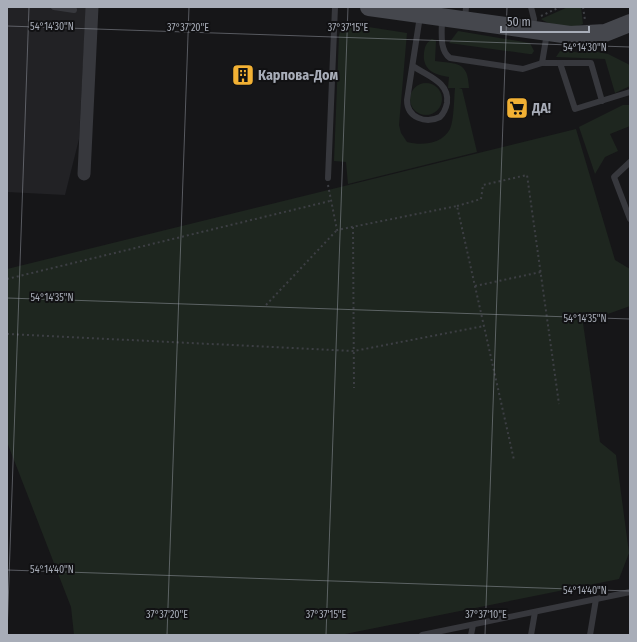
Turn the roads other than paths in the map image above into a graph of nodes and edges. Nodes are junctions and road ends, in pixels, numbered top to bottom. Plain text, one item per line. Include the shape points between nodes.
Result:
1 (54, 7) edge
2 (92, 7) edge
3 (335, 7) edge
4 (369, 7) edge
5 (531, 7) edge
6 (74, 10) dead end
7 (465, 13) edge
8 (420, 14) junction
9 (442, 17) junction
10 (630, 23) edge
11 (538, 27) junction
12 (542, 63) junction
13 (560, 63) junction
14 (412, 66) junction
15 (630, 92) edge
16 (618, 97) junction
17 (630, 98) edge
18 (602, 101) junction
19 (630, 162) edge
20 (84, 174) dead end
21 (328, 178) road end
22 (630, 219) edge
23 (630, 592) edge
24 (596, 599) junction
25 (536, 612) junction
26 (473, 625) junction
27 (422, 635) edge
28 (471, 635) edge
29 (531, 635) edge
30 (590, 635) edge

1 - 6 lane
2 - 20 street
3 - 21 lane
4 - 8 main road
5 - 11 lane
7 - 9 main road
7 - 11 main road
8 - 9 main road
8 - 14 lane
9 - 12 lane via 443,48 450,58 523,69
10 - 11 main road via 605,33 588,35
11 - 12 lane
12 - 13 lane
13 - 18 lane via 592,64
13 - 18 lane via 574,109
14 - 14 lane via 407,100 409,111 423,119 440,117 446,105 446,89 440,82
15 - 16 lane
16 - 17 lane
16 - 18 lane
19 - 22 lane via 614,177
23 - 24 lane
24 - 25 lane
24 - 30 lane
25 - 26 lane
25 - 29 lane
26 - 27 lane
26 - 28 lane

